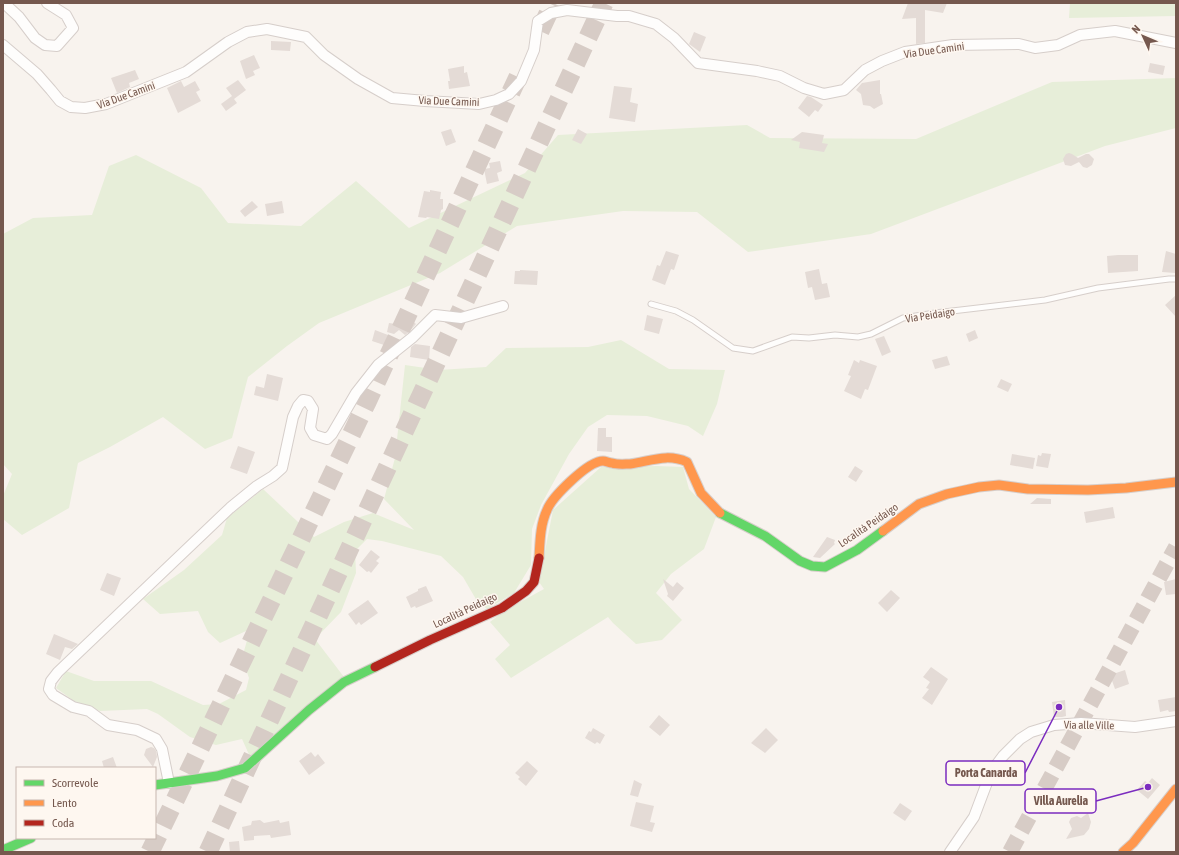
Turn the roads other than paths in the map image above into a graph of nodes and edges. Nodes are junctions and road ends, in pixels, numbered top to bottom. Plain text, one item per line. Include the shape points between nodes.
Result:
1 (4, 3) edge
2 (48, 3) edge
3 (1176, 43) edge
4 (3, 45) edge
5 (1176, 279) edge
6 (651, 304) dead end
7 (503, 306) dead end
8 (1176, 482) edge
9 (1176, 721) edge
10 (169, 783) junction
11 (156, 785) edge
12 (1176, 789) edge
13 (29, 839) edge
14 (3, 850) edge
15 (950, 852) edge
16 (1123, 852) edge

1 - 2 street via 35,38 45,45 57,46 73,28 66,15
3 - 4 street, Via Due Camini via 1115,32 1080,35 1058,45 1035,48 1019,44 953,45 905,52 865,70 844,90 824,94 804,88 780,76 757,70 698,63 656,24 628,16 567,10 551,13 538,21 534,50 521,81 509,94 479,104 392,98 358,79 324,55 306,37 266,29 247,32 228,42 186,72 106,104 86,108 71,107 60,102 37,74
5 - 6 lane, Via Peidaigo via 1098,288 1045,300 903,318 871,334 858,337 792,337 753,351 733,348 693,320 676,311
7 - 10 street via 461,318 436,315 414,337 378,365 356,393 332,434 326,439 314,435 310,428 313,409 308,401 303,400 293,417 282,468 230,508 51,681 49,689 53,695 73,707 89,711 108,725 137,730 156,739 162,749
8 - 10 street, Località Peidaigo via 1076,490 998,485 964,490 919,504 857,550 825,567 812,566 800,561 765,536 722,515 701,493 687,462 683,460 668,457 629,464 603,461 590,466 575,477 547,509 541,530 534,582 526,591 502,608 344,682 245,768 217,776
9 - 15 street, Via alle Ville via 1135,727 1080,723 1054,725 1031,732 1020,739 991,772 974,817
10 - 11 street, Località Peidaigo
12 - 16 street
13 - 14 street

